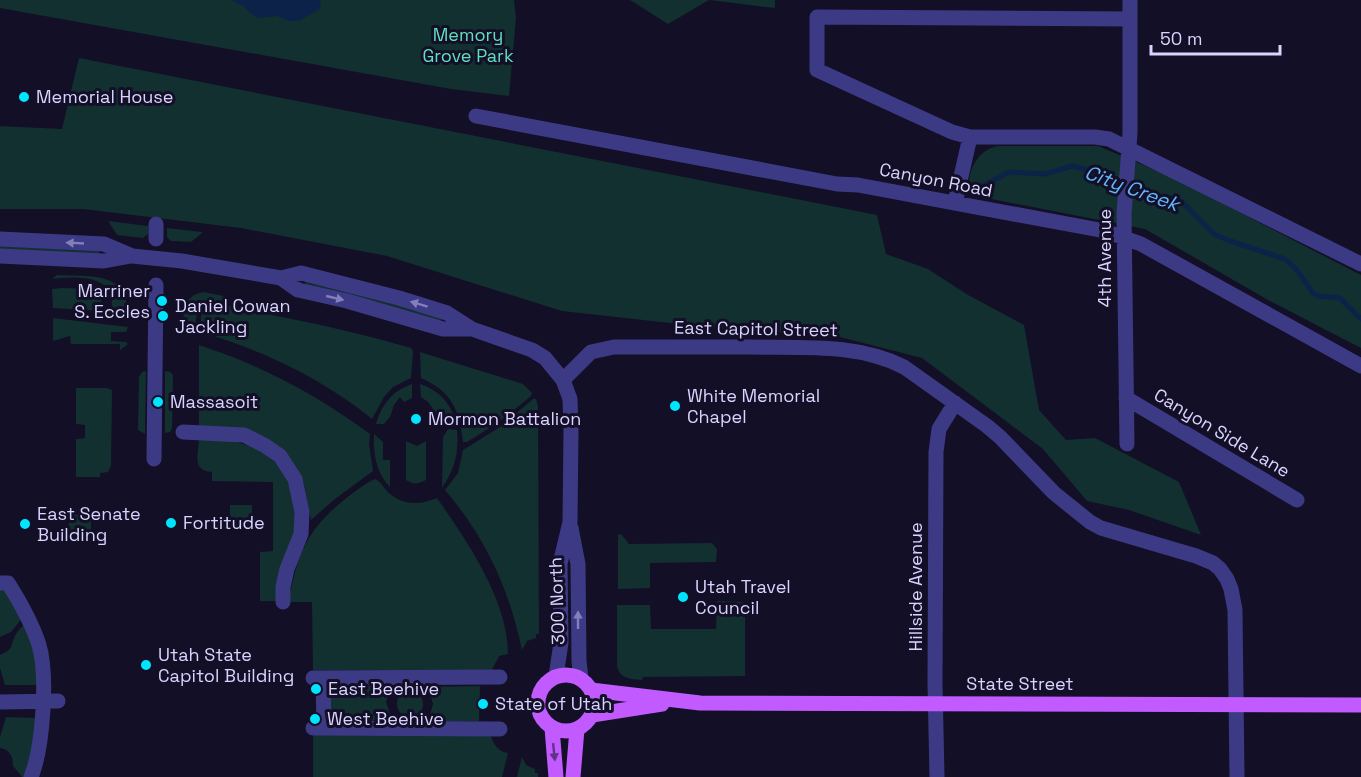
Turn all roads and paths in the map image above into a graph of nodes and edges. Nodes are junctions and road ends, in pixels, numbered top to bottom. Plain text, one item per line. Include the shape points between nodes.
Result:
1 (1130, 0) edge
2 (1130, 19) junction
3 (476, 116) dead end
4 (970, 137) junction
5 (1129, 148) junction
6 (955, 203) junction
7 (1124, 237) junction
8 (0, 239) edge
9 (0, 256) edge
10 (132, 256) junction
11 (1361, 264) edge
12 (156, 285) dead end
13 (1361, 366) edge
14 (563, 380) junction
15 (1126, 398) junction
16 (955, 403) junction
17 (183, 432) dead end
18 (1127, 444) dead end
19 (154, 459) dead end
20 (1297, 500) dead end
21 (570, 522) junction
22 (0, 583) edge
23 (284, 602) dead end
24 (556, 676) junction
25 (500, 677) dead end
26 (586, 684) junction
27 (50, 701) junction
28 (0, 702) edge
29 (680, 702) junction
30 (936, 703) junction
31 (1236, 705) junction
32 (1361, 705) edge
33 (592, 715) junction
34 (552, 728) junction
35 (500, 729) dead end
36 (577, 729) junction
37 (31, 777) edge
38 (556, 777) edge
39 (573, 777) edge
40 (937, 777) edge
41 (1237, 777) edge

1 - 2 street, 4th Avenue
2 - 4 street via 817,17 817,70 940,128
2 - 5 street, 4th Avenue
3 - 6 street, Canyon Road
4 - 5 street via 1102,138
4 - 6 street
5 - 7 street, 4th Avenue
5 - 11 street
6 - 7 street, Canyon Road
7 - 13 street, Canyon Road
7 - 15 street, 4th Avenue
10 -> 8 street via 104,244
9 - 10 street via 104,261
10 - 14 street via 281,278 298,290 443,329 472,329 539,354
12 - 19 street
14 - 16 street, East Capitol Street via 591,352 605,348 824,348 893,361
14 - 21 street, 300 North via 570,399
15 - 18 street, 4th Avenue
15 - 20 street, Canyon Side Lane
16 - 30 street, Hillside Avenue via 939,429 936,452
16 - 31 street, East Capitol Street via 1000,437 1054,493 1090,522 1204,559 1220,569 1231,589 1235,610
17 - 23 street via 244,435 279,456 295,479 302,534 287,569
21 - 24 street, 300 North via 560,564 561,643
26 -> 21 street, 300 North via 579,661 578,564
22 - 27 street via 8,583 37,640
24 - 26 main road via 571,676
24 - 34 main road via 542,687 537,703 542,718
25 - 35 street via 318,678 318,728
26 - 29 main road, State Street
26 - 33 main road via 595,701
27 - 28 street
27 - 37 street
29 - 30 main road, State Street
29 - 33 main road, State Street
30 - 31 main road, State Street
30 - 40 street, Hillside Avenue
31 - 32 main road, State Street
31 - 41 street
33 - 36 main road
34 - 36 main road
34 -> 38 main road
36 - 39 main road

